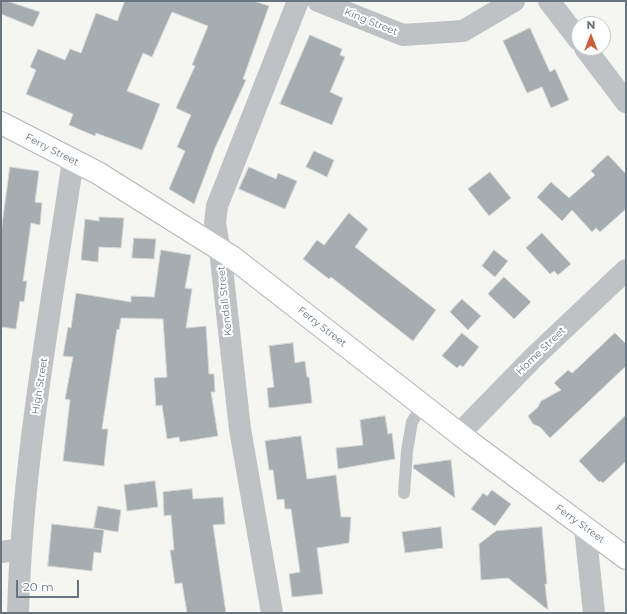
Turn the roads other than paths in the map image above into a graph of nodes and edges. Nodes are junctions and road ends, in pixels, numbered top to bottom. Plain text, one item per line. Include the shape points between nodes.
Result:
1 (298, 1) edge
2 (318, 1) edge
3 (514, 1) edge
4 (549, 1) edge
5 (571, 30) edge
6 (591, 56) edge
7 (626, 102) edge
8 (1, 124) edge
9 (73, 160) junction
10 (219, 249) junction
11 (626, 270) edge
12 (423, 405) junction
13 (459, 434) junction
14 (404, 493) dead end
15 (585, 528) junction
16 (11, 551) edge
17 (626, 558) edge
18 (18, 613) edge
19 (272, 613) edge
20 (594, 613) edge

1 - 10 street, Kendall Street via 217,206 215,223
2 - 3 street, King Street via 403,35 463,31
4 - 5 street
6 - 7 street
8 - 9 street, Ferry Street
9 - 10 street, Ferry Street
9 - 16 street, High Street via 31,444
10 - 12 street, Ferry Street
10 - 19 street, Kendall Street via 240,429
11 - 13 street, Home Street via 534,357
12 - 13 street, Ferry Street
12 - 14 lane via 412,422
13 - 15 street, Ferry Street
15 - 17 street, Ferry Street
15 - 20 street
16 - 18 street, High Street

